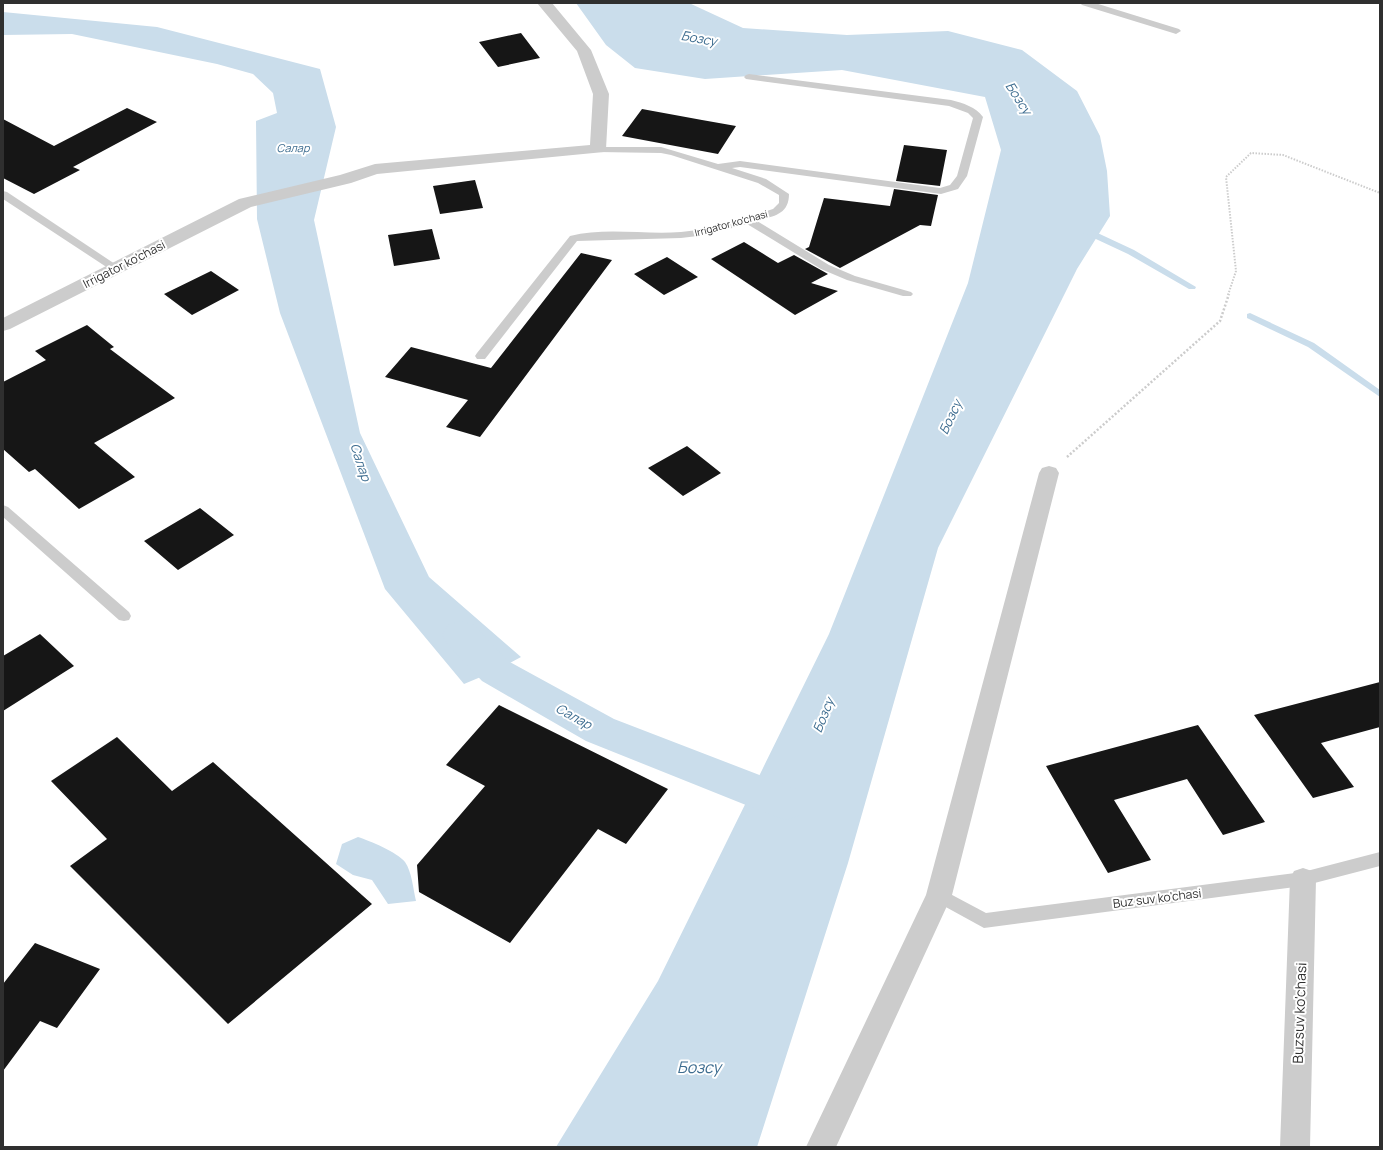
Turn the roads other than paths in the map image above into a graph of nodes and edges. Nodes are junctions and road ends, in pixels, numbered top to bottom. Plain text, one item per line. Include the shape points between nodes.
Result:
1 (544, 3) edge
2 (1086, 3) edge
3 (1176, 31) dead end
4 (749, 77) dead end
5 (598, 148) junction
6 (718, 167) junction
7 (3, 194) edge
8 (748, 220) junction
9 (115, 268) junction
10 (906, 294) dead end
11 (3, 325) edge
12 (481, 356) dead end
13 (1049, 473) road end
14 (3, 510) edge
15 (124, 616) dead end
16 (1380, 859) edge
17 (1303, 879) junction
18 (939, 895) junction
19 (821, 1147) edge
20 (1295, 1147) edge

1 - 5 street via 584,50 601,94
2 - 3 lane
4 - 6 lane via 951,103 972,111 978,117 962,176 954,187 941,191 740,164
5 - 6 lane, Irrigator ko'chasi via 661,150
5 - 9 street, Irrigator ko'chasi via 375,169 345,179 245,203
6 - 8 lane, Irrigator ko'chasi via 762,181 784,194 784,203 777,211
7 - 9 lane
8 - 10 lane via 825,267 851,278
8 - 12 lane, Irrigator ko'chasi via 706,232 682,235 574,238
9 - 11 street, Irrigator ko'chasi
13 - 18 street
14 - 15 lane
16 - 17 lane, Buz suv ko'chasi
17 - 18 lane, Buz suv ko'chasi via 984,921
17 - 20 street, Buzsuv ko'chasi
18 - 19 street

